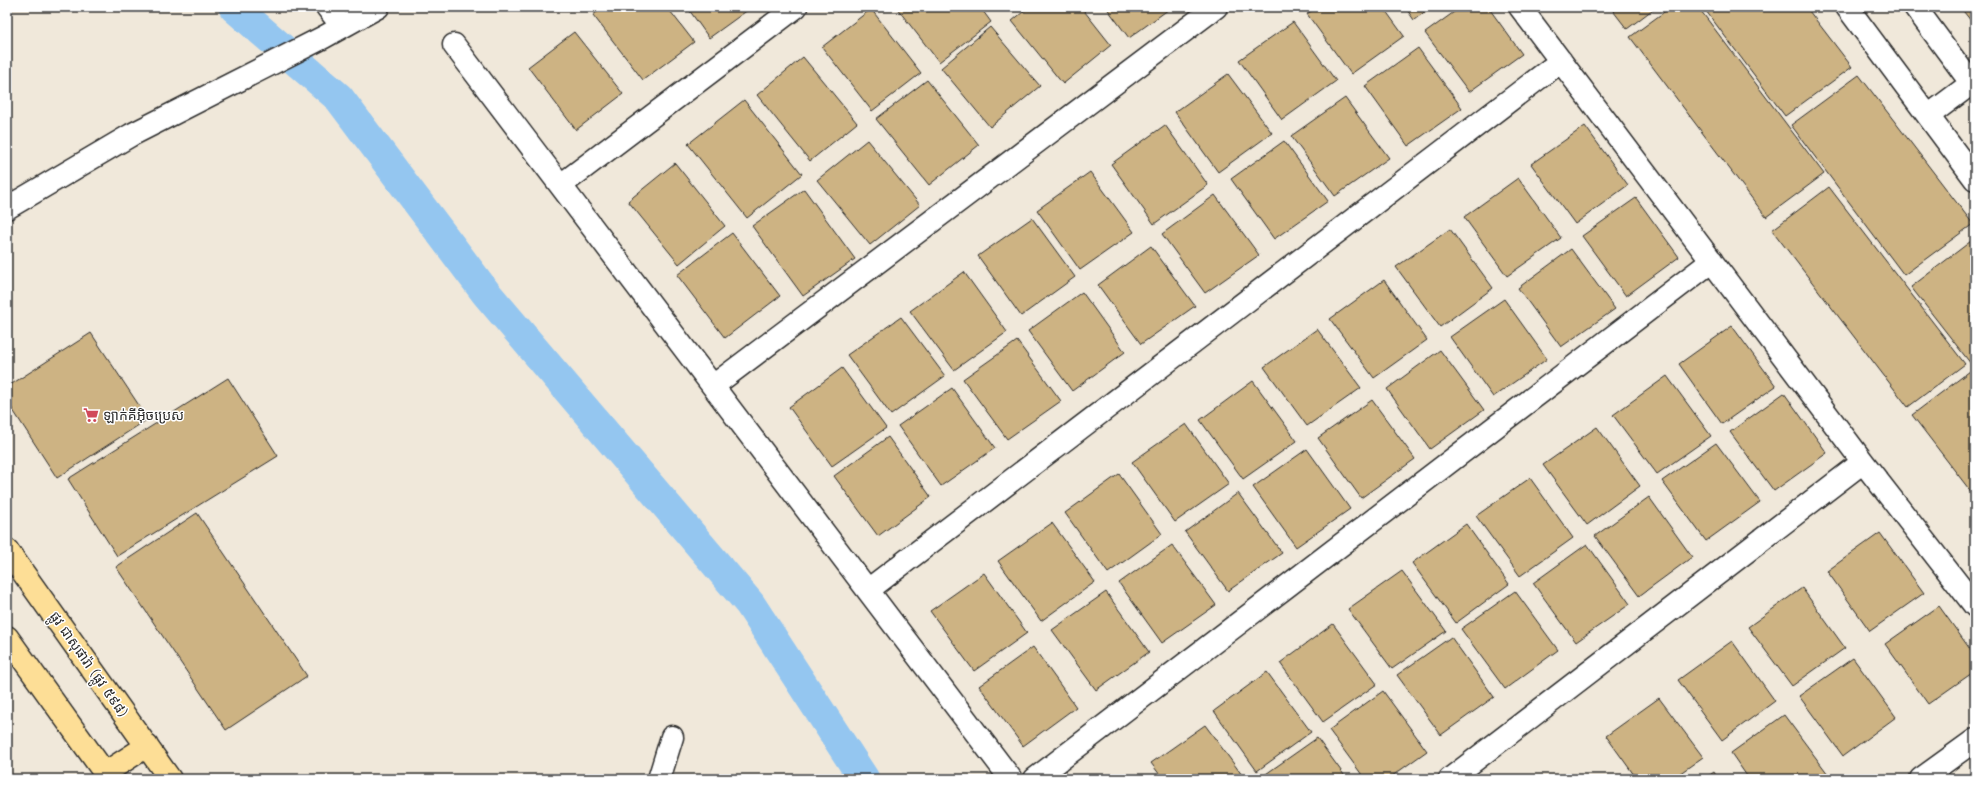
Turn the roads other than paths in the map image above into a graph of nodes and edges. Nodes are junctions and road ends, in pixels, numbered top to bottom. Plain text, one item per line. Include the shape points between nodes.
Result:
1 (327, 7) edge
2 (378, 7) edge
3 (796, 7) edge
4 (1216, 7) edge
5 (1520, 7) edge
6 (1847, 7) edge
7 (1915, 7) edge
8 (333, 32) junction
9 (454, 45) dead end
10 (1561, 61) junction
11 (1973, 85) edge
12 (1928, 116) junction
13 (1975, 179) edge
14 (561, 185) junction
15 (7, 208) edge
16 (1712, 261) junction
17 (713, 386) junction
18 (1863, 462) junction
19 (7, 550) edge
20 (868, 590) junction
21 (1975, 606) edge
22 (7, 638) edge
23 (672, 737) dead end
24 (1975, 740) edge
25 (146, 746) junction
26 (107, 776) edge
27 (170, 779) edge
28 (659, 779) edge
29 (1011, 779) edge
30 (1035, 779) edge
31 (1450, 779) edge
32 (1921, 779) edge

1 - 8 street
2 - 8 street
3 - 14 street
4 - 17 street
5 - 10 street
6 - 12 street
7 - 11 street
8 - 15 street via 132,135
9 - 14 street
10 - 16 street
10 - 20 street
11 - 12 street
12 - 13 street
14 - 17 street
16 - 18 street
16 - 30 street
17 - 20 street
18 - 21 street
18 - 31 street
19 - 25 main road, ផ្លូវ ជាសុផារ៉ា (ផ្លូវ ៥៩៨)
20 - 29 street
22 - 26 main road
23 - 28 street
24 - 32 street
25 - 26 main road
25 - 27 main road, ផ្លូវ ជាសុផារ៉ា (ផ្លូវ ៥៩៨)

